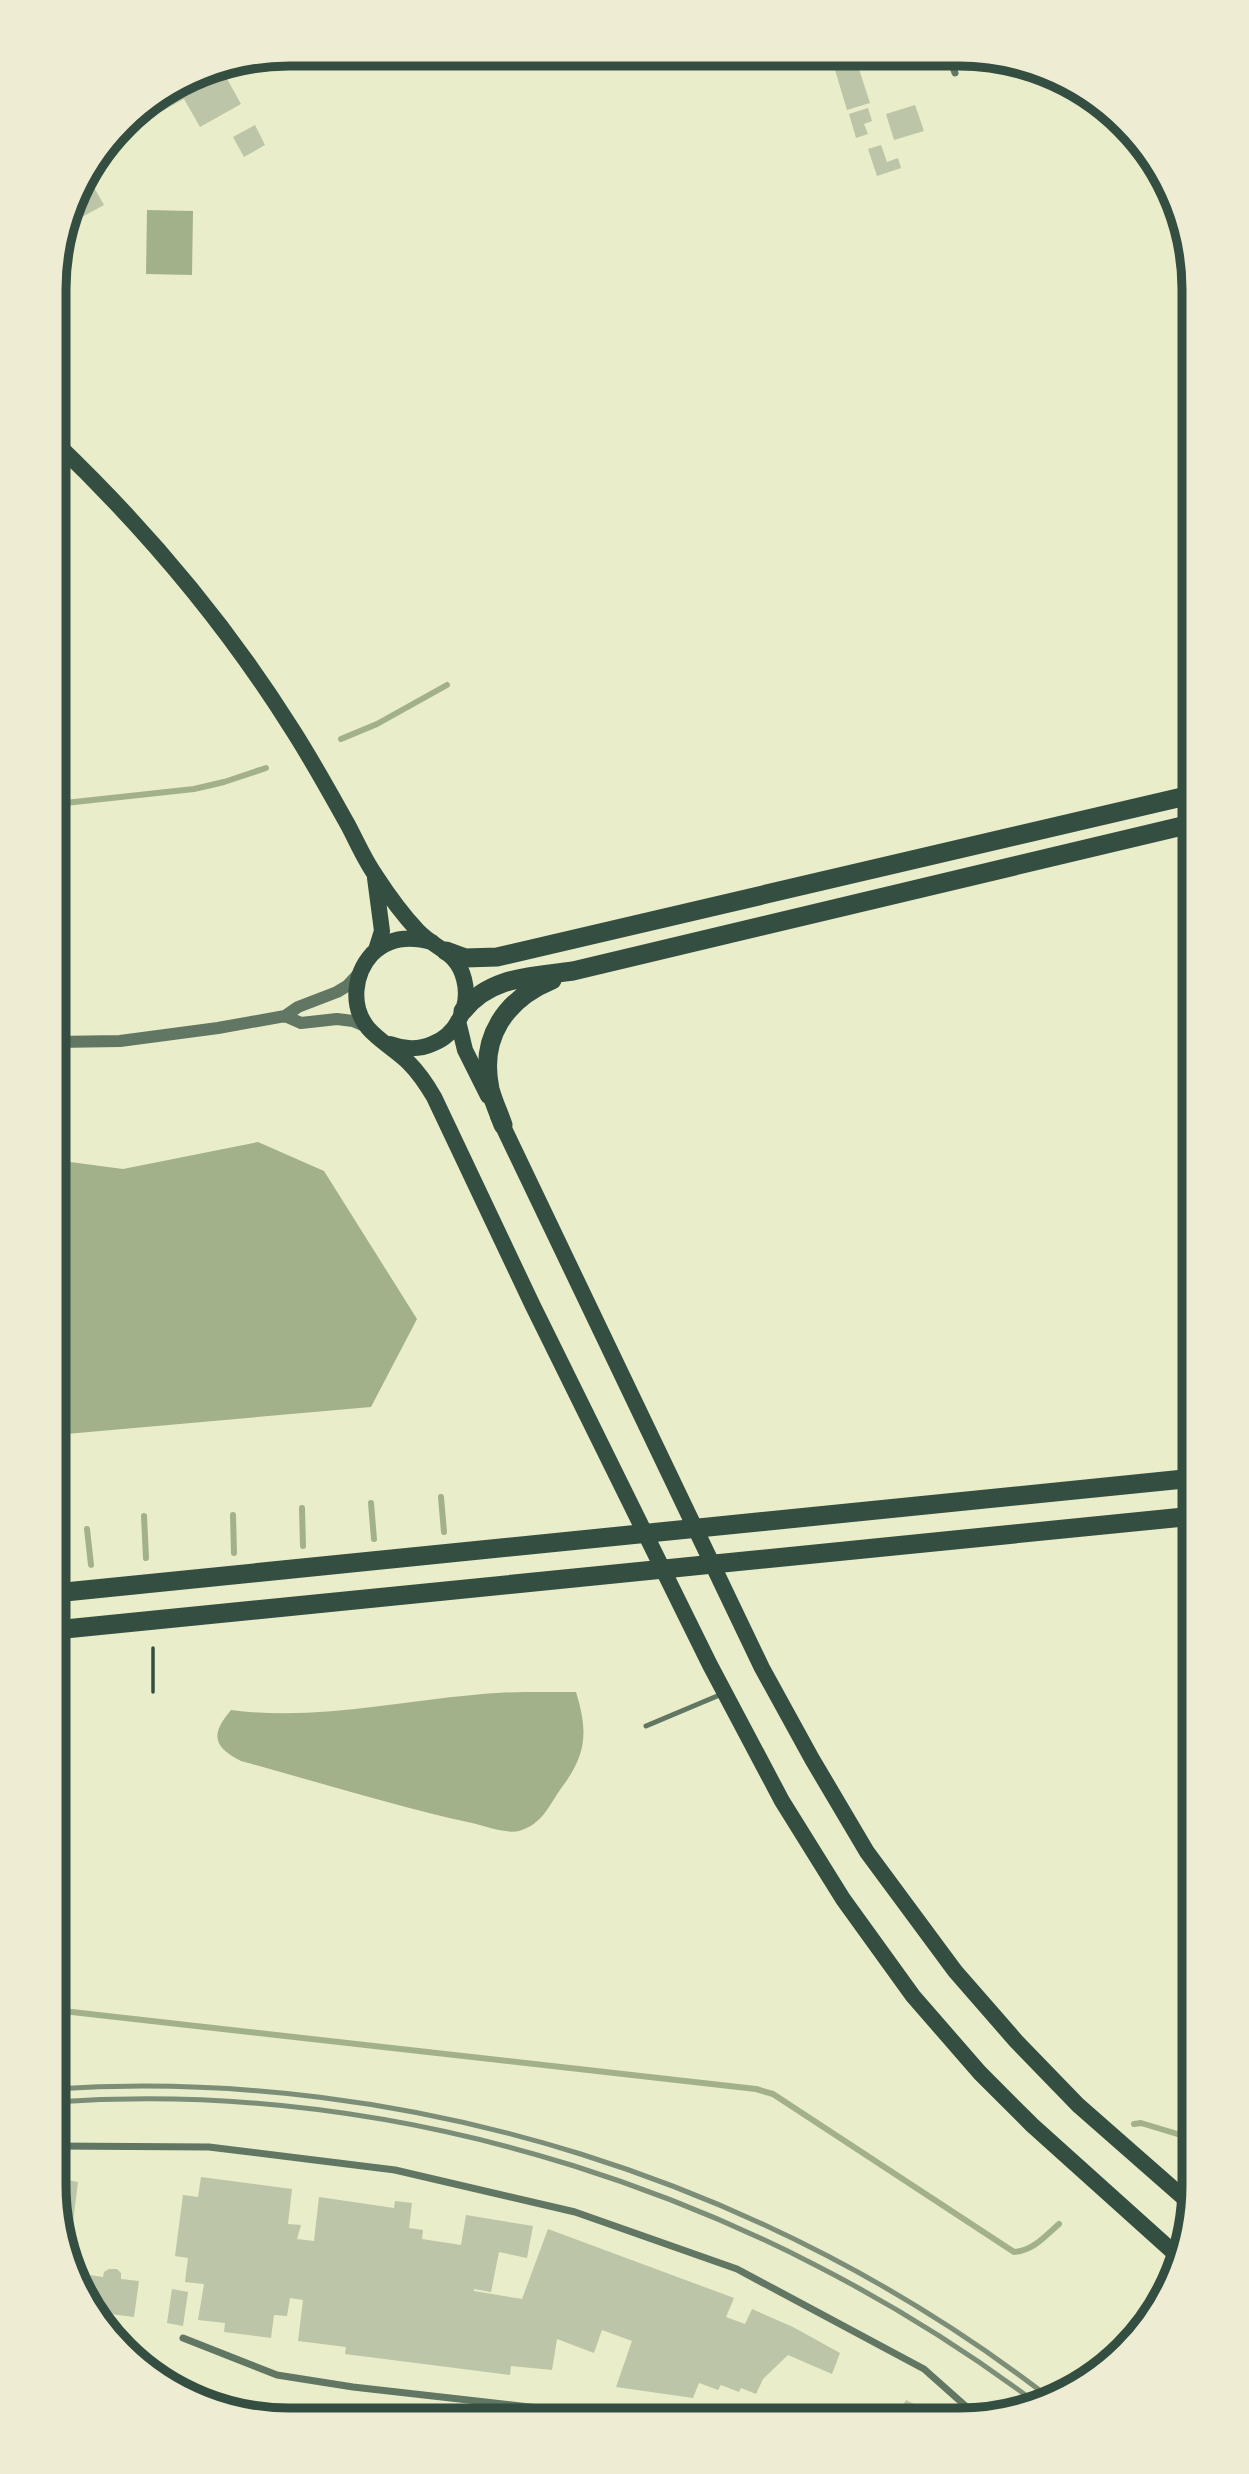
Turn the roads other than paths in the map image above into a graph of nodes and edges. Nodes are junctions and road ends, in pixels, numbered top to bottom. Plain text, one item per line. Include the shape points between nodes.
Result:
1 (953, 66) edge
2 (955, 73) dead end
3 (67, 453) edge
4 (1182, 797) edge
5 (1182, 826) edge
6 (375, 875) junction
7 (439, 946) junction
8 (376, 950) junction
9 (573, 971) junction
10 (359, 973) junction
11 (285, 1016) junction
12 (461, 1016) junction
13 (367, 1027) junction
14 (382, 1040) junction
15 (67, 1042) edge
16 (503, 1125) junction
17 (1182, 1479) edge
18 (1182, 1517) edge
19 (1157, 1520) junction
20 (1182, 1524) edge
21 (66, 1592) edge
22 (66, 1629) edge
23 (725, 1693) junction
24 (646, 1726) dead end
25 (66, 2146) edge
26 (1182, 2196) edge
27 (1172, 2251) edge
28 (183, 2337) dead end
29 (967, 2407) edge
30 (538, 2408) edge

1 - 2 street
3 - 6 main road via 140,528 229,637 293,729
4 - 7 highway via 497,957 465,958
5 - 9 highway
6 - 7 main road via 414,926
6 - 8 main road via 382,931
7 - 8 main road via 409,938
7 - 12 main road via 457,963 464,978
8 - 10 main road
9 - 12 highway via 499,983 478,994
9 - 16 highway via 520,997 497,1026 488,1069
10 - 11 street via 347,986
10 - 13 main road via 358,1010
11 - 13 street via 301,1023 337,1019
11 - 15 street via 120,1041
12 - 14 main road via 447,1035 432,1044 406,1048
12 - 16 main road via 468,1056
13 - 14 main road
14 - 23 main road via 417,1071 434,1097
16 - 26 main road via 762,1668 867,1852 955,1971 1016,2041 1086,2113
17 - 21 highway
18 - 19 highway
19 - 20 highway
19 - 22 highway
23 - 24 lane
23 - 27 main road via 782,1801 843,1899 914,1996 1031,2126
25 - 29 street via 209,2147 396,2170 575,2213 737,2269 924,2370
28 - 30 street via 277,2375

